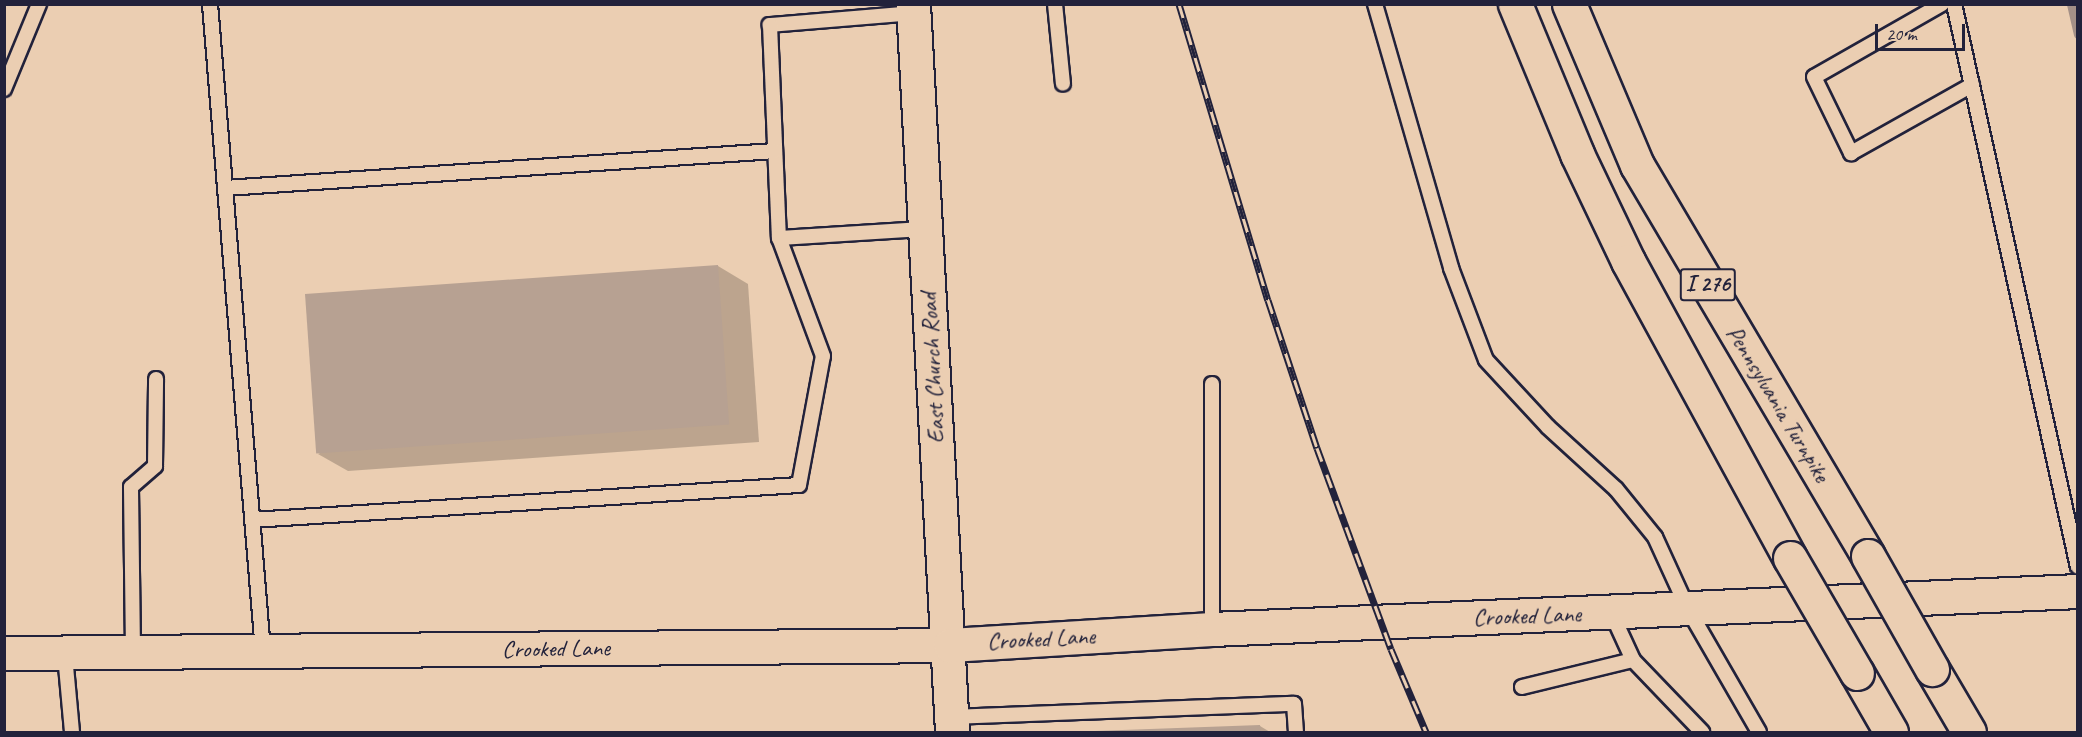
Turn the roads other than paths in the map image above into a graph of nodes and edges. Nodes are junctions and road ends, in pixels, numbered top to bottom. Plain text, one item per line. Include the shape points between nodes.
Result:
1 (39, 4) edge
2 (210, 4) edge
3 (1055, 4) edge
4 (1375, 4) edge
5 (1515, 4) edge
6 (1569, 4) edge
7 (1942, 4) edge
8 (1954, 4) edge
9 (913, 9) edge
10 (1063, 84) dead end
11 (1972, 85) junction
12 (4, 89) edge
13 (775, 151) junction
14 (225, 188) junction
15 (925, 229) junction
16 (779, 237) junction
17 (156, 379) dead end
18 (1212, 384) dead end
19 (252, 520) junction
20 (2078, 567) edge
21 (2078, 591) edge
22 (1688, 609) junction
23 (1611, 612) junction
24 (1212, 629) junction
25 (950, 645) junction
26 (4, 653) edge
27 (263, 653) junction
28 (133, 654) junction
29 (65, 655) junction
30 (1633, 660) junction
31 (1522, 687) dead end
32 (952, 725) edge
33 (72, 732) edge
34 (1296, 732) edge
35 (1702, 732) edge
36 (1758, 732) edge
37 (1891, 732) edge
38 (1969, 732) edge

1 - 12 lane
2 - 14 lane
3 - 10 lane
4 - 22 lane via 1451,268 1486,360 1636,513 1655,537
5 - 37 main road, I 276, bridge via 1577,154 1628,261 1790,558
6 - 38 main road, Pennsylvania Turnpike / I 276, bridge via 1637,165
7 - 11 lane via 1814,77 1851,153
8 - 11 lane
9 - 13 lane via 770,25
9 - 15 main road, East Church Road
11 - 20 lane
13 - 14 lane
13 - 16 lane
14 - 19 lane
15 - 16 lane
15 - 25 main road, East Church Road
16 - 19 lane via 823,356 799,485
17 - 28 lane via 155,466 131,487
18 - 24 lane
19 - 27 lane
21 - 22 main road, Crooked Lane
22 - 23 main road, Crooked Lane
22 - 36 lane
23 - 24 main road, Crooked Lane
23 - 30 lane
24 - 25 main road, Crooked Lane
25 - 27 main road, Crooked Lane
25 - 32 main road, East Church Road
26 - 29 main road, Crooked Lane
27 - 28 main road, Crooked Lane
28 - 29 main road, Crooked Lane
29 - 33 lane
30 - 31 lane
30 - 35 lane
32 - 34 lane via 1294,704

